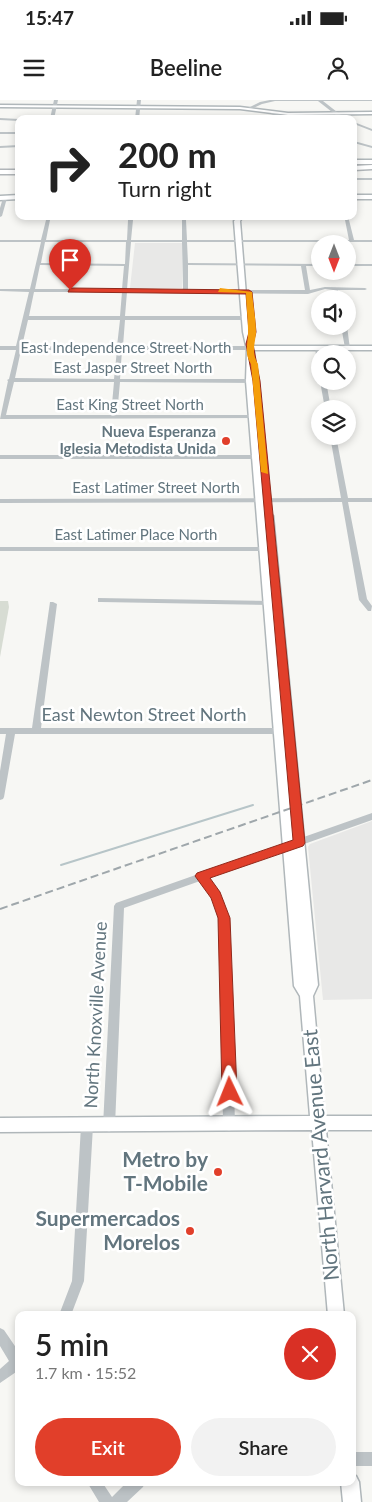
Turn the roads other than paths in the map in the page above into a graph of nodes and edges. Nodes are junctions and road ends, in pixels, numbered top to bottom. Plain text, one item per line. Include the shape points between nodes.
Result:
1 (56, 100) edge
2 (138, 100) edge
3 (319, 100) edge
4 (372, 100) edge
5 (230, 101) edge
6 (0, 106) edge
7 (54, 108) junction
8 (138, 108) junction
9 (230, 108) junction
10 (250, 108) junction
11 (272, 113) junction
12 (372, 113) edge
13 (335, 114) junction
14 (53, 115) edge
15 (137, 115) edge
16 (231, 115) edge
17 (278, 115) edge
18 (0, 119) edge
19 (15, 120) edge
20 (357, 124) edge
21 (372, 130) edge
22 (0, 133) edge
23 (15, 133) edge
24 (372, 141) edge
25 (357, 144) edge
26 (361, 144) junction
27 (15, 146) edge
28 (2, 147) edge
29 (372, 147) edge
30 (0, 152) edge
31 (357, 162) edge
32 (372, 162) edge
33 (0, 170) edge
34 (15, 170) edge
35 (357, 170) edge
36 (372, 170) edge
37 (357, 179) edge
38 (372, 179) edge
39 (357, 197) edge
40 (372, 197) edge
41 (3, 198) edge
42 (0, 216) edge
43 (47, 220) edge
44 (131, 220) edge
45 (184, 220) edge
46 (241, 220) edge
47 (347, 220) edge
48 (351, 235) edge
49 (43, 240) junction
50 (0, 241) edge
51 (130, 241) junction
52 (185, 241) junction
53 (241, 241) junction
54 (311, 241) edge
55 (356, 241) edge
56 (372, 241) edge
57 (38, 264) junction
58 (186, 264) junction
59 (303, 264) junction
60 (311, 264) edge
61 (356, 264) edge
62 (127, 265) junction
63 (243, 265) junction
64 (372, 265) edge
65 (335, 288) joint
66 (365, 288) dead end
67 (0, 290) edge
68 (32, 290) junction
69 (125, 290) junction
70 (186, 290) junction
71 (246, 291) junction
72 (308, 292) junction
73 (26, 318) junction
74 (123, 318) junction
75 (248, 318) junction
76 (0, 348) edge
77 (18, 348) junction
78 (120, 348) junction
79 (250, 348) junction
80 (311, 348) edge
81 (356, 348) edge
82 (372, 348) edge
83 (10, 380) junction
84 (117, 381) junction
85 (253, 381) junction
86 (2, 417) edge
87 (114, 417) junction
88 (257, 417) junction
89 (335, 445) edge
90 (0, 457) edge
91 (260, 457) junction
92 (264, 500) junction
93 (345, 500) junction
94 (372, 500) edge
95 (0, 501) edge
96 (0, 549) edge
97 (268, 549) junction
98 (101, 600) dead end
99 (273, 603) junction
100 (53, 604) dead end
101 (371, 609) edge
102 (0, 731) edge
103 (11, 731) junction
104 (36, 731) junction
105 (284, 731) junction
106 (0, 798) edge
107 (372, 816) edge
108 (293, 845) junction
109 (201, 876) junction
110 (372, 1123) edge
111 (318, 1124) junction
112 (0, 1125) edge
113 (229, 1125) junction
114 (87, 1126) junction
115 (109, 1126) junction
116 (66, 1311) edge
117 (336, 1311) edge
118 (0, 1334) edge
119 (15, 1357) edge
120 (15, 1364) edge
121 (0, 1377) edge
122 (356, 1458) edge
123 (372, 1459) edge
124 (96, 1486) edge
125 (134, 1486) edge
126 (350, 1486) edge
127 (106, 1502) edge
128 (117, 1502) edge
129 (352, 1502) edge

1 - 7 street
2 - 8 street
3 - 4 street
3 - 10 street via 269,101
3 - 13 street
5 - 9 main road
6 - 7 main road
7 - 8 main road
7 - 14 street
8 - 9 main road
8 - 15 street
9 - 10 main road
9 - 16 main road
10 - 11 main road
11 - 13 main road
11 - 17 street
12 - 13 main road
18 - 19 street
20 - 21 street
22 - 23 street
24 - 26 street
25 - 26 street
26 - 29 street
27 - 28 street
28 - 30 street
31 - 32 main road
33 - 34 highway
35 - 36 highway
37 - 38 street
39 - 40 main road
41 - 42 street
43 - 49 street
44 - 51 street
45 - 52 street
46 - 53 main road, North Harvard Avenue East
47 - 48 street
49 - 50 street
49 - 51 street
49 - 57 street
51 - 52 street
51 - 62 street
52 - 53 street
52 - 58 street
53 - 54 street
53 - 63 main road, North Harvard Avenue East
55 - 56 street
57 - 62 street
57 - 68 street
58 - 63 street
58 - 70 street
59 - 60 street
59 - 63 street
59 - 72 street
61 - 64 street
62 - 69 street
63 - 71 main road, North Harvard Avenue East
65 - 66 street
65 - 72 street
67 - 68 street
68 - 69 street
68 - 73 street
69 - 70 street
69 - 74 street
70 - 71 street
71 - 72 street
71 - 75 main road, North Harvard Avenue East
73 - 74 street
73 - 77 street
74 - 75 street
74 - 78 street
75 - 79 main road, North Harvard Avenue East via 252,332
76 - 77 street, East Independence Street North
77 - 78 street, East Independence Street North
77 - 83 street
78 - 79 street, East Independence Street North
78 - 84 street
79 - 80 main road, East Independence Street North
79 - 85 main road, North Harvard Avenue East
81 - 82 main road, East Independence Street North
83 - 84 street, East Jasper Street North
83 - 86 street
84 - 85 street, East Jasper Street North
84 - 87 street
85 - 88 main road, North Harvard Avenue East
86 - 87 street, East King Street North
87 - 88 street, East King Street North
88 - 91 main road, North Harvard Avenue East
89 - 93 street
90 - 91 street
91 - 92 main road, North Harvard Avenue East
92 - 93 street, East Latimer Street North
92 - 95 street, East Latimer Street North
92 - 97 main road, North Harvard Avenue East
93 - 94 street, East Latimer Street North
93 - 101 street via 363,600
96 - 97 street, East Latimer Place North
97 - 99 main road, North Harvard Avenue East
98 - 99 street
99 - 105 main road, North Harvard Avenue East
100 - 104 street
102 - 103 street, East Newton Street North
103 - 104 street, East Newton Street North
103 - 106 street
104 - 105 street, East Newton Street North
105 - 108 main road, North Harvard Avenue East
107 - 108 street
108 - 109 street
108 - 111 main road, North Harvard Avenue East via 300,916 300,986 306,995
109 - 113 street via 219,902 225,926
109 - 115 street, North Knoxville Avenue via 120,906
110 - 111 main road
111 - 113 main road
111 - 117 main road, North Harvard Avenue East
112 - 114 main road
113 - 115 main road
114 - 115 main road
114 - 116 street, North Knoxville Avenue via 78,1281
118 - 119 street
120 - 121 street
122 - 123 street
124 - 127 street
125 - 128 street
126 - 129 main road

